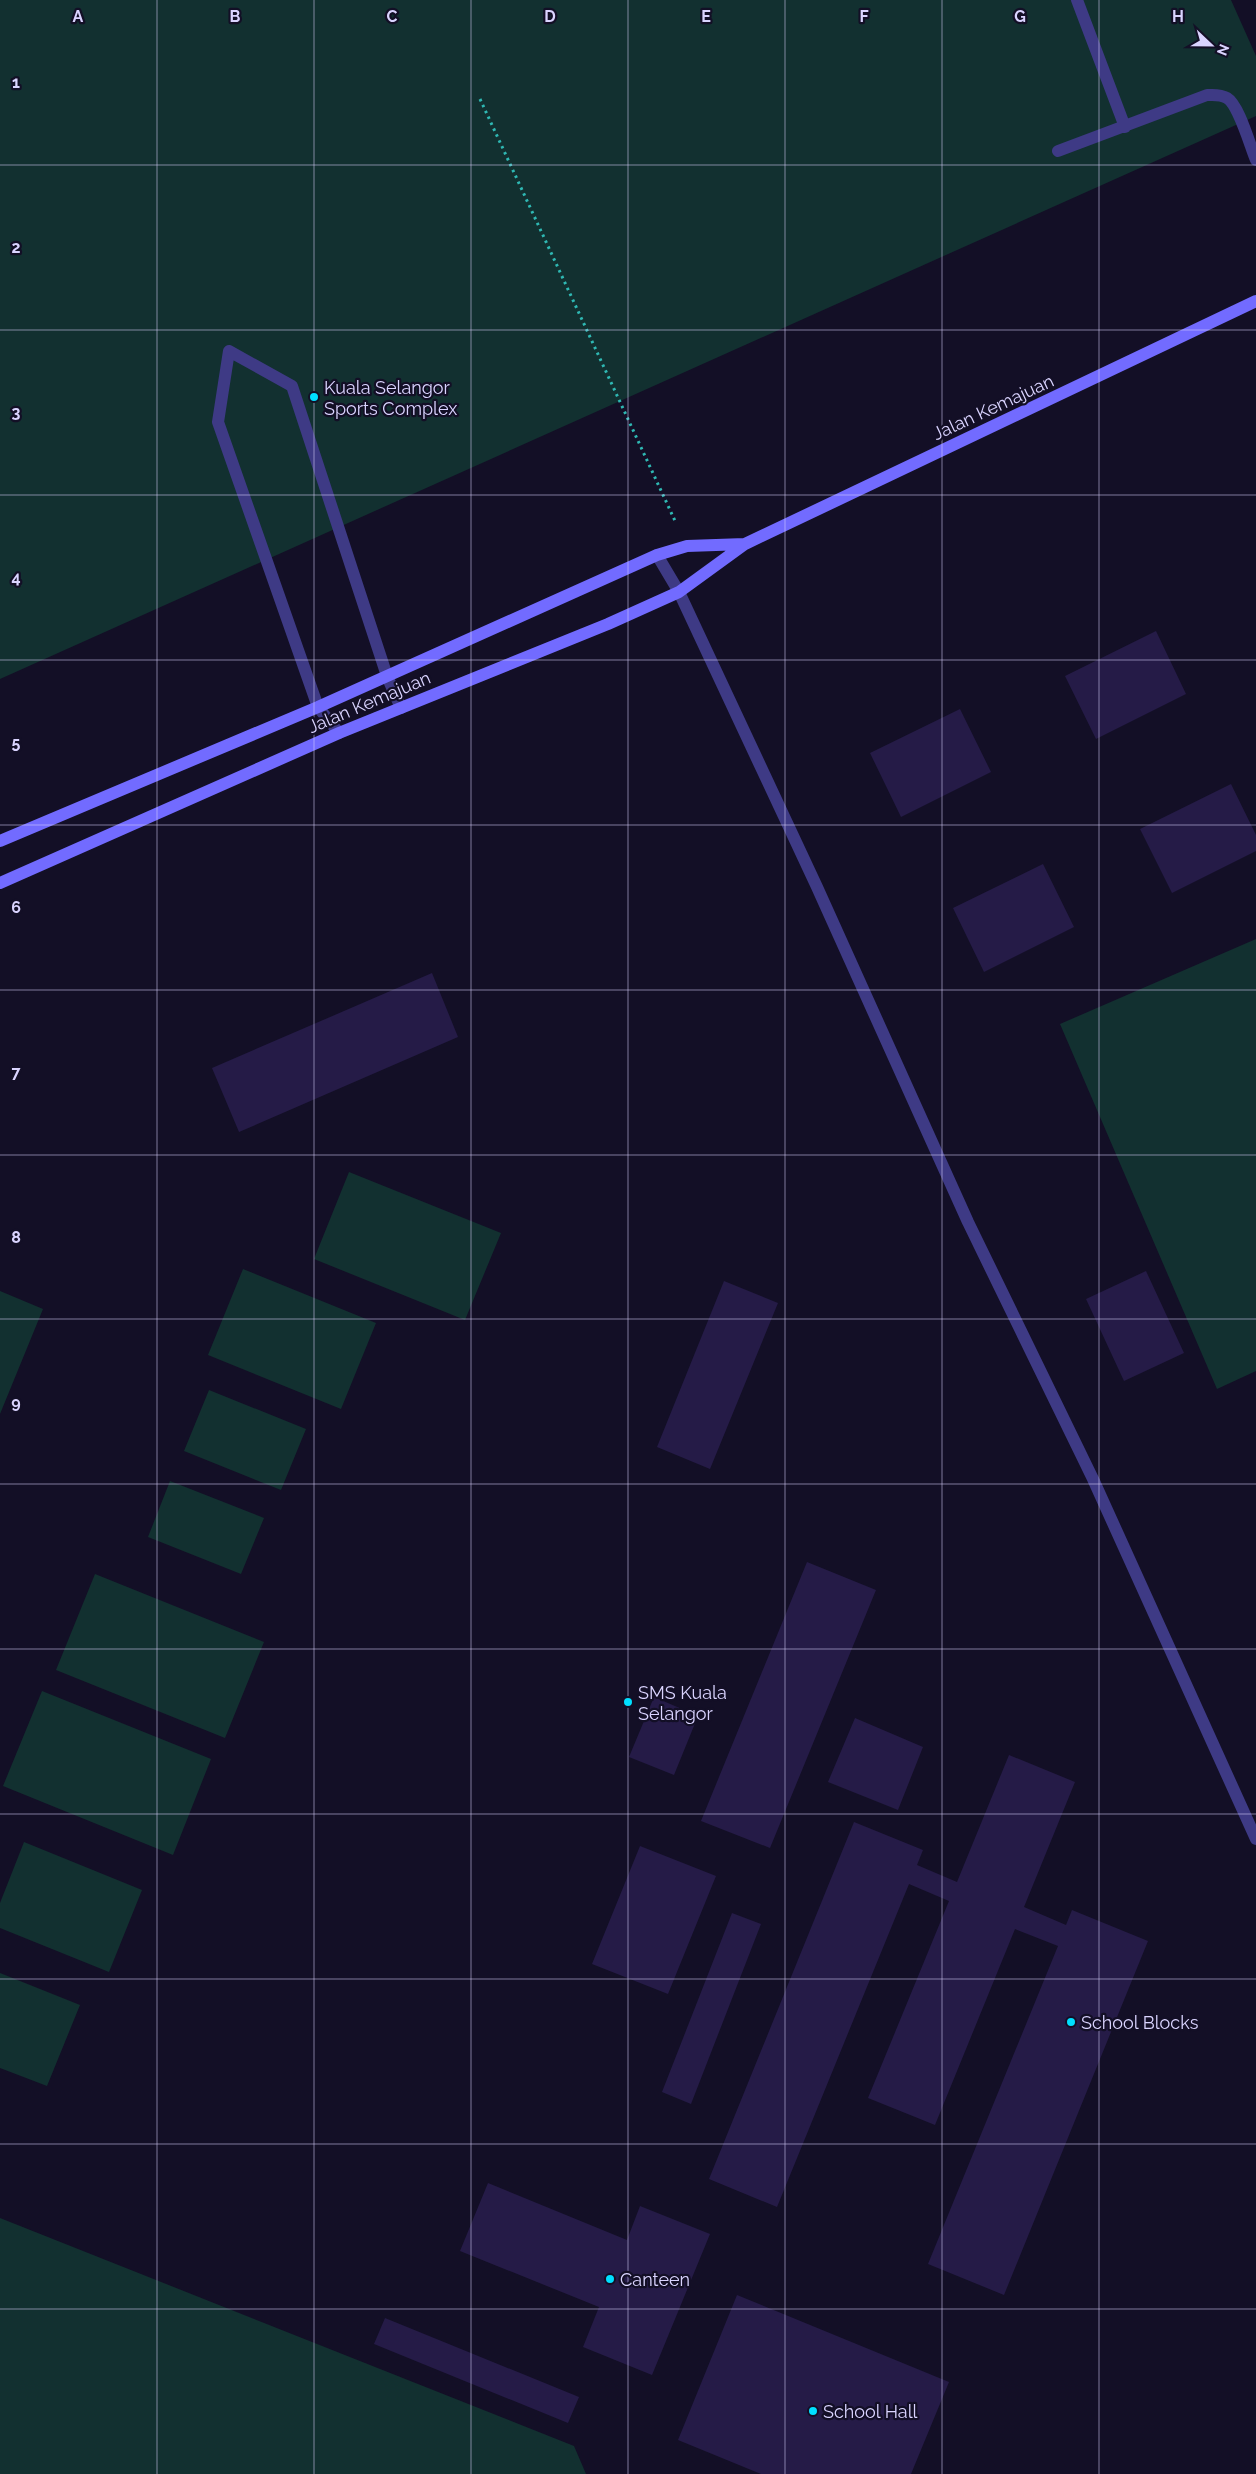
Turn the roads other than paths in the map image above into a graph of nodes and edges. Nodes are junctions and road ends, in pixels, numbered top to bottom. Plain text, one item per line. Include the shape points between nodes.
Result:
1 (1077, 0) edge
2 (1125, 127) junction
3 (1058, 151) dead end
4 (1256, 160) edge
5 (1256, 301) edge
6 (746, 544) junction
7 (657, 555) junction
8 (679, 592) junction
9 (387, 676) junction
10 (318, 707) junction
11 (401, 708) junction
12 (339, 733) junction
13 (0, 841) edge
14 (0, 883) edge
15 (1256, 1840) edge

1 - 2 lane
2 - 3 lane
2 - 4 lane via 1207,95 1218,94 1229,99 1236,108
5 - 6 street, Jalan Kemajuan
6 - 7 street, Jalan Kemajuan via 687,546
6 - 8 street, Jalan Kemajuan
7 - 8 lane
7 - 9 street, Jalan Kemajuan
8 - 11 street, Jalan Kemajuan
8 - 15 lane via 968,1222 1093,1479
9 - 10 street, Jalan Kemajuan
9 - 10 lane via 292,386 229,351 218,422
9 - 11 lane
10 - 12 lane
10 - 13 street, Jalan Kemajuan
11 - 12 street, Jalan Kemajuan
12 - 14 street, Jalan Kemajuan

